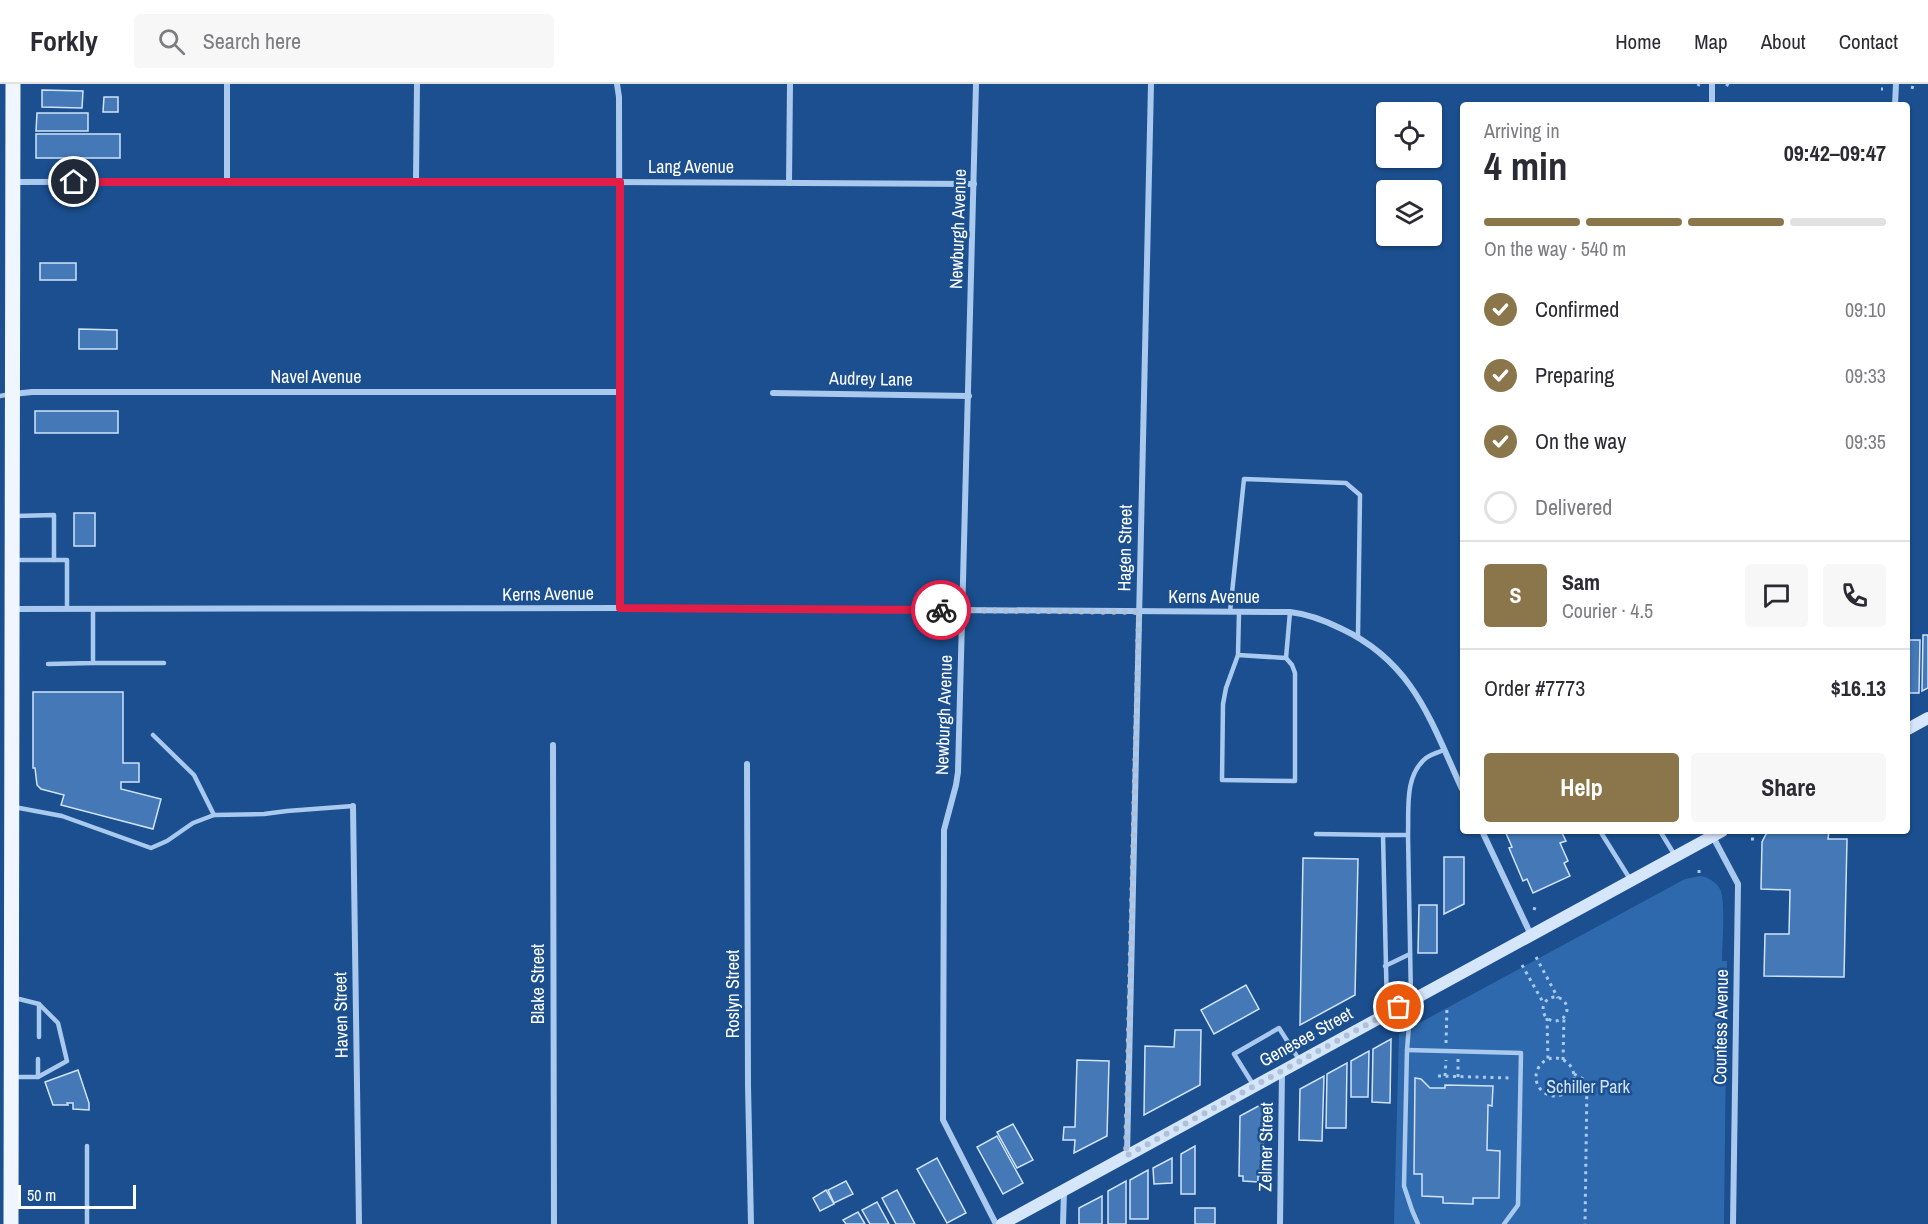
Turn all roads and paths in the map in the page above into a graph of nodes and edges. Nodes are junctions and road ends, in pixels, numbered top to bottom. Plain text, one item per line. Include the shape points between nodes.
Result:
1 (13, 84) edge
2 (227, 84) edge
3 (417, 84) edge
4 (617, 84) edge
5 (790, 84) edge
6 (976, 84) edge
7 (1151, 84) edge
8 (1712, 84) edge
9 (1896, 84) edge
10 (1712, 102) edge
11 (1895, 102) edge
12 (416, 181) junction
13 (13, 182) junction
14 (227, 182) junction
15 (620, 182) junction
16 (789, 183) junction
17 (974, 184) junction
18 (619, 392) junction
19 (773, 393) dead end
20 (6, 395) edge
21 (969, 396) junction
22 (12, 516) junction
23 (54, 560) junction
24 (8, 568) edge
25 (620, 608) junction
26 (12, 609) junction
27 (67, 609) junction
28 (93, 609) junction
29 (963, 610) junction
30 (1139, 612) junction
31 (1230, 612) junction
32 (1239, 612) junction
33 (1290, 612) junction
34 (1358, 636) junction
35 (1238, 655) junction
36 (1286, 658) junction
37 (93, 663) junction
38 (164, 663) dead end
39 (48, 664) dead end
40 (1928, 718) edge
41 (1910, 728) edge
42 (153, 735) dead end
43 (552, 745) dead end
44 (1444, 750) junction
45 (747, 764) dead end
46 (1460, 772) edge
47 (1456, 775) junction
48 (1460, 784) edge
49 (353, 806) joint
50 (12, 807) junction
51 (214, 815) junction
52 (1316, 834) dead end
53 (1483, 834) edge
54 (1601, 834) edge
55 (1662, 834) edge
56 (1713, 834) edge
57 (1715, 834) edge
58 (1383, 835) junction
59 (1408, 835) junction
60 (1751, 839) dead end
61 (1757, 839) dead end
62 (1676, 856) junction
63 (1632, 881) junction
64 (1531, 935) junction
65 (1410, 954) junction
66 (1536, 957) dead end
67 (1522, 965) dead end
68 (1385, 966) junction
69 (11, 997) junction
70 (1558, 998) junction
71 (1411, 1000) junction
72 (39, 1004) junction
73 (1545, 1004) junction
74 (1447, 1006) dead end
75 (1387, 1013) junction
76 (1564, 1017) junction
77 (1547, 1018) junction
78 (39, 1037) dead end
79 (1446, 1044) dead end
80 (1407, 1050) junction
81 (38, 1059) dead end
82 (1446, 1060) dead end
83 (1548, 1060) junction
84 (1563, 1060) junction
85 (1300, 1061) junction
86 (1458, 1061) dead end
87 (1282, 1071) junction
88 (1574, 1074) junction
89 (1438, 1076) dead end
90 (1445, 1076) junction
91 (11, 1077) junction
92 (38, 1077) junction
93 (1458, 1077) junction
94 (1513, 1078) dead end
95 (1529, 1078) dead end
96 (1536, 1078) junction
97 (1254, 1086) junction
98 (87, 1146) dead end
99 (1126, 1156) junction
100 (1064, 1190) junction
101 (11, 1224) edge
102 (87, 1224) edge
103 (359, 1224) edge
104 (554, 1224) edge
105 (751, 1224) edge
106 (996, 1224) edge
107 (1002, 1224) edge
108 (1063, 1224) edge
109 (1280, 1224) edge
110 (1418, 1224) edge
111 (1504, 1224) edge
112 (1585, 1224) edge
113 (1733, 1224) edge

1 - 13 main road
2 - 14 street
3 - 12 street
4 - 15 street
5 - 16 street
6 - 17 street, Newburgh Avenue
7 - 30 street, Hagen Street
8 - 10 street
9 - 11 street
12 - 14 street, Lang Avenue
12 - 15 street, Lang Avenue
13 - 14 street, Lang Avenue
13 - 20 main road
15 - 16 street, Lang Avenue
15 - 18 street
16 - 17 street, Lang Avenue
17 - 21 street, Newburgh Avenue
18 - 20 street, Navel Avenue
18 - 25 street
19 - 21 street, Audrey Lane
20 - 22 main road
21 - 29 street, Newburgh Avenue
22 - 23 lane via 54,515
22 - 24 main road
23 - 24 lane
23 - 27 lane via 67,560
24 - 26 main road
25 - 28 street, Kerns Avenue
25 - 29 street, Kerns Avenue
26 - 27 street, Kerns Avenue
26 - 50 main road
27 - 28 street, Kerns Avenue
28 - 37 lane
29 - 30 street, Kerns Avenue
29 - 106 street, Newburgh Avenue via 958,772 944,830 943,1120
30 - 31 street, Kerns Avenue
30 - 99 street, Hagen Street
31 - 32 street, Kerns Avenue
31 - 34 lane via 1244,479 1347,483 1360,495
32 - 33 street, Kerns Avenue
32 - 35 lane
33 - 34 street, Kerns Avenue
33 - 36 lane
34 - 44 street, Kerns Avenue via 1407,680
35 - 36 lane
35 - 36 lane via 1223,704 1222,780 1295,781 1295,673
37 - 38 lane
37 - 39 lane
40 - 41 main road
42 - 51 lane via 195,775
43 - 104 street, Blake Street
44 - 47 street, Kerns Avenue
44 - 59 lane via 1427,757 1415,772 1409,791
45 - 105 street, Roslyn Street
46 - 47 lane
47 - 48 street, Kerns Avenue
49 - 51 lane
49 - 103 street, Haven Street
50 - 51 lane via 62,816 151,848
50 - 69 main road
52 - 58 lane
53 - 64 street
54 - 63 lane
55 - 62 lane
56 - 62 main road, Genesee Street
57 - 113 street, Countess Avenue via 1738,884
58 - 59 lane
58 - 68 lane
59 - 65 lane
60 - 61 path
62 - 63 main road, Genesee Street
63 - 64 main road, Genesee Street
64 - 71 main road, Genesee Street
65 - 68 lane
65 - 71 lane
66 - 70 path
67 - 73 path
68 - 75 lane
69 - 72 lane
69 - 91 main road
70 - 73 path via 1550,998
70 - 76 path via 1567,1006
71 - 75 main road, Genesee Street
71 - 80 lane
72 - 78 lane
72 - 92 lane via 58,1023 67,1061
73 - 77 path
74 - 79 path
75 - 85 main road, Genesee Street
76 - 77 path via 1557,1021
76 - 84 path
77 - 83 path
80 - 110 lane via 1404,1186
80 - 111 lane via 1521,1053 1518,1205
81 - 92 lane
82 - 90 path
83 - 84 path
83 - 96 path via 1539,1067
84 - 88 path
85 - 87 main road, Genesee Street
85 - 97 lane via 1279,1028 1234,1054
86 - 93 path
87 - 97 main road, Genesee Street
87 - 109 street, Zelmer Street
88 - 96 path via 1569,1090 1555,1096 1543,1093
88 - 112 path via 1587,1081
89 - 90 path
90 - 93 path
91 - 92 lane
91 - 101 main road
93 - 94 path
95 - 96 path
97 - 99 main road, Genesee Street
98 - 102 lane
99 - 100 main road, Genesee Street
100 - 107 main road, Genesee Street
100 - 108 street

